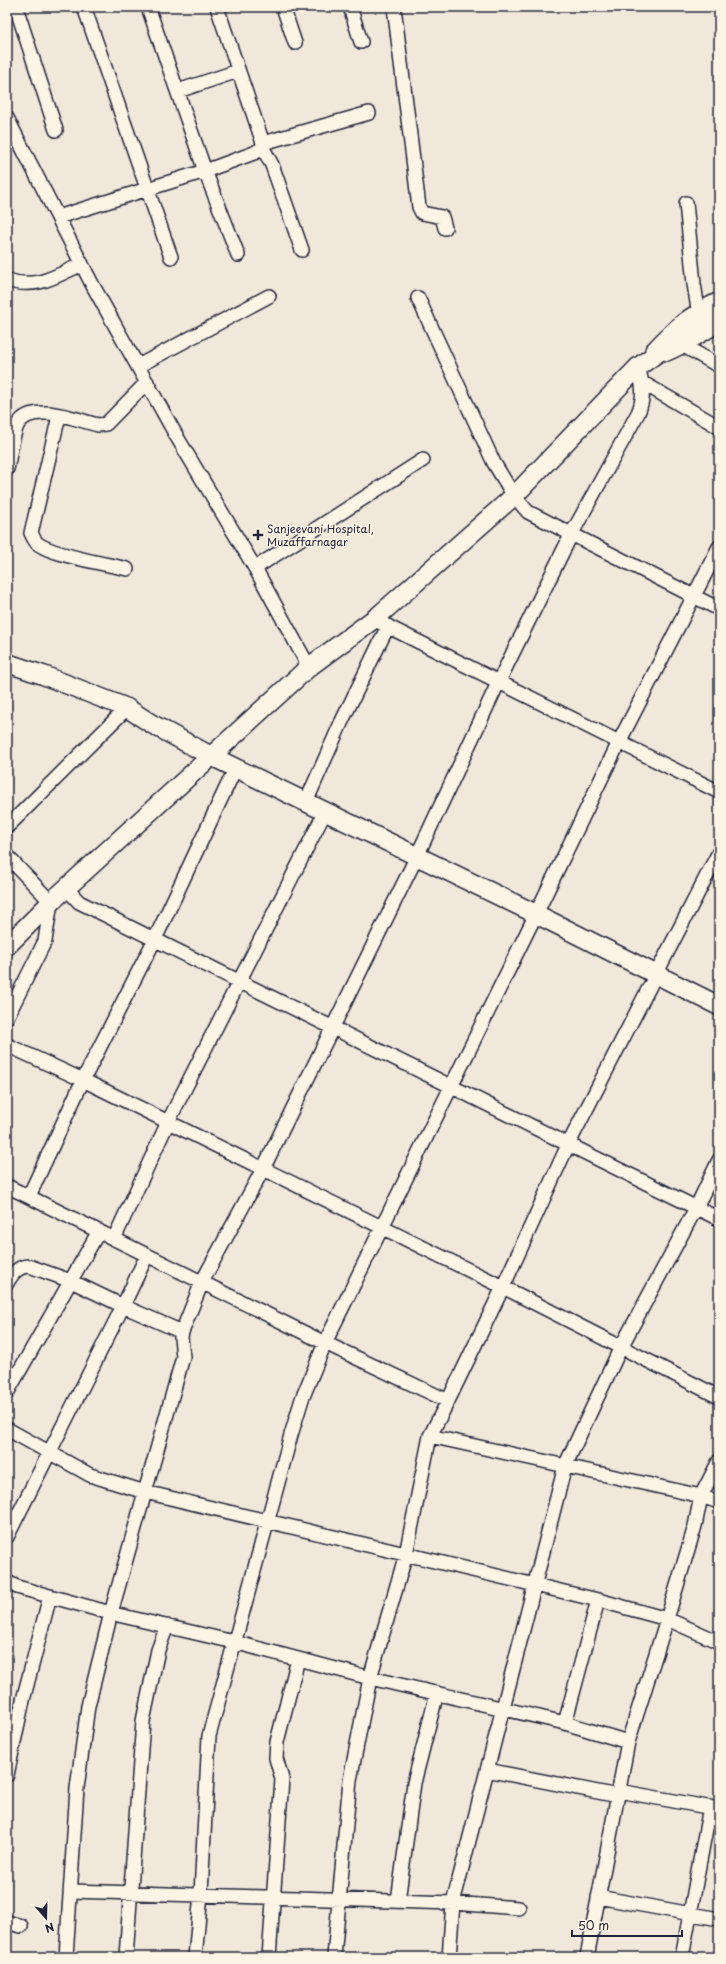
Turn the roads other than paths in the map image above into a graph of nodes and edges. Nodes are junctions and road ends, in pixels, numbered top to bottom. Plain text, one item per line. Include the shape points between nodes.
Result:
1 (16, 7) edge
2 (84, 7) edge
3 (148, 7) edge
4 (217, 7) edge
5 (283, 7) edge
6 (350, 7) edge
7 (394, 7) edge
8 (361, 42) dead end
9 (295, 43) dead end
10 (238, 71) junction
11 (178, 91) junction
12 (369, 114) dead end
13 (7, 118) edge
14 (56, 130) dead end
15 (263, 145) junction
16 (205, 171) junction
17 (146, 189) junction
18 (686, 203) dead end
19 (58, 217) junction
20 (445, 228) dead end
21 (302, 250) dead end
22 (238, 255) dead end
23 (171, 257) dead end
24 (82, 264) junction
25 (7, 280) edge
26 (269, 296) dead end
27 (418, 298) dead end
28 (719, 299) edge
29 (719, 312) edge
30 (698, 317) junction
31 (719, 325) edge
32 (684, 346) junction
33 (138, 366) junction
34 (719, 366) edge
35 (640, 375) junction
36 (147, 382) junction
37 (59, 416) junction
38 (719, 427) edge
39 (423, 460) dead end
40 (7, 469) edge
41 (514, 496) junction
42 (571, 535) junction
43 (719, 547) edge
44 (255, 568) junction
45 (126, 569) dead end
46 (693, 598) junction
47 (719, 609) edge
48 (381, 623) junction
49 (7, 663) edge
50 (309, 667) junction
51 (499, 681) junction
52 (127, 708) junction
53 (619, 742) junction
54 (211, 756) junction
55 (236, 768) junction
56 (719, 792) edge
57 (306, 802) junction
58 (326, 812) junction
59 (7, 827) edge
60 (719, 852) edge
61 (7, 856) edge
62 (417, 856) junction
63 (66, 888) junction
64 (51, 902) junction
65 (536, 914) junction
66 (155, 939) junction
67 (7, 946) edge
68 (655, 974) junction
69 (239, 981) junction
70 (719, 1006) edge
71 (7, 1017) edge
72 (332, 1027) junction
73 (7, 1045) edge
74 (83, 1080) junction
75 (450, 1086) junction
76 (168, 1122) junction
77 (568, 1145) junction
78 (719, 1160) edge
79 (263, 1169) junction
80 (7, 1186) edge
81 (29, 1196) junction
82 (696, 1208) junction
83 (719, 1219) edge
84 (383, 1228) junction
85 (99, 1231) junction
86 (114, 1238) junction
87 (147, 1255) junction
88 (71, 1282) junction
89 (202, 1282) junction
90 (7, 1283) edge
91 (503, 1287) junction
92 (123, 1306) junction
93 (182, 1332) junction
94 (325, 1343) junction
95 (621, 1346) junction
96 (7, 1393) edge
97 (719, 1397) edge
98 (448, 1401) junction
99 (7, 1429) edge
100 (430, 1436) junction
101 (49, 1452) junction
102 (719, 1462) edge
103 (565, 1466) junction
104 (145, 1492) junction
105 (701, 1496) junction
106 (719, 1502) edge
107 (268, 1521) junction
108 (7, 1537) edge
109 (406, 1554) junction
110 (7, 1582) edge
111 (535, 1585) junction
112 (50, 1596) junction
113 (598, 1600) junction
114 (111, 1613) junction
115 (667, 1619) junction
116 (167, 1626) junction
117 (234, 1642) junction
118 (719, 1642) edge
119 (298, 1659) junction
120 (370, 1678) junction
121 (437, 1693) junction
122 (503, 1708) junction
123 (565, 1723) junction
124 (628, 1742) junction
125 (10, 1746) edge
126 (487, 1770) junction
127 (7, 1775) edge
128 (619, 1794) junction
129 (715, 1808) edge
130 (72, 1891) junction
131 (131, 1892) junction
132 (201, 1894) junction
133 (273, 1896) junction
134 (598, 1897) junction
135 (338, 1898) junction
136 (398, 1901) junction
137 (453, 1903) junction
138 (519, 1908) dead end
139 (690, 1915) junction
140 (719, 1919) edge
141 (7, 1922) edge
142 (21, 1926) dead end
143 (66, 1957) edge
144 (126, 1957) edge
145 (195, 1957) edge
146 (269, 1957) edge
147 (334, 1957) edge
148 (449, 1957) edge
149 (587, 1957) edge
150 (682, 1957) edge

1 - 14 street
2 - 17 street
3 - 11 street
4 - 10 street
5 - 9 street
6 - 8 street
7 - 20 street via 419,207 422,212 442,217
10 - 11 street
10 - 15 street
11 - 16 street
12 - 15 street
13 - 19 street
15 - 16 street via 254,153
15 - 21 street
16 - 17 street
16 - 22 street
17 - 19 street
17 - 23 street
18 - 30 street
19 - 24 street
24 - 25 street via 31,285
24 - 33 street
26 - 33 street
27 - 41 street via 494,463
28 - 30 street
29 - 30 street
30 - 35 street
31 - 32 street
32 - 34 street
32 - 35 street
33 - 36 street
35 - 38 street
35 - 41 street
35 - 42 street via 642,399 638,413
36 - 37 street via 106,424 98,425
36 - 44 street
37 - 40 street via 43,412 23,417 17,426
37 - 45 street via 32,533 34,539 42,547 60,553
39 - 44 street
41 - 42 street via 528,512
41 - 48 street
42 - 46 street
42 - 51 street
43 - 46 street
44 - 50 street
46 - 47 street
46 - 53 street
48 - 50 street
48 - 51 street
48 - 57 street
49 - 52 street
50 - 54 street
51 - 53 street
51 - 62 street
52 - 54 street
52 - 59 street
53 - 56 street
53 - 65 street
54 - 55 street
54 - 63 street
55 - 57 street
55 - 66 street
57 - 58 street
58 - 62 street
58 - 69 street
60 - 68 street
61 - 64 street
62 - 65 street
62 - 72 street
63 - 64 street
63 - 66 street via 79,902
64 - 67 street
64 - 71 street via 46,941
65 - 68 street
65 - 75 street
66 - 69 street
66 - 74 street
68 - 70 street
68 - 77 street
69 - 72 street
69 - 76 street
72 - 75 street
72 - 79 street
73 - 74 street
74 - 76 street
74 - 81 street
75 - 77 street
75 - 84 street
76 - 79 street
76 - 86 street
77 - 82 street
77 - 91 street
78 - 82 street
79 - 84 street
79 - 89 street
80 - 81 street
81 - 85 street
82 - 83 street
82 - 95 street
84 - 91 street
84 - 94 street
85 - 86 street
85 - 88 street
86 - 87 street
87 - 89 street
87 - 92 street
88 - 90 street via 23,1266
88 - 92 street
88 - 96 street
89 - 93 street
89 - 94 street
91 - 95 street
91 - 98 street
92 - 93 street
92 - 101 street
93 - 104 street via 183,1357
94 - 98 street
94 - 107 street via 302,1400
95 - 97 street
95 - 103 street
98 - 100 street
99 - 101 street
100 - 103 street
100 - 109 street
101 - 104 street via 90,1475
101 - 108 street
102 - 105 street
103 - 105 street
103 - 111 street
104 - 107 street
104 - 114 street
105 - 106 street
105 - 115 street via 695,1526
107 - 109 street
107 - 117 street
109 - 111 street
109 - 120 street
110 - 112 street
111 - 113 street
111 - 122 street
112 - 114 street
112 - 125 street
113 - 115 street
113 - 123 street
114 - 116 street
114 - 130 street via 88,1706 77,1788
115 - 118 street
115 - 124 street
116 - 117 street
116 - 131 street via 158,1650 143,1721
117 - 119 street
117 - 132 street via 209,1736
119 - 120 street
119 - 133 street via 276,1753 282,1779
120 - 121 street
120 - 135 street via 350,1780
121 - 122 street
121 - 136 street via 414,1783
122 - 123 street
122 - 126 street
123 - 124 street
124 - 128 street
125 - 127 street
126 - 128 street
126 - 137 street
128 - 129 street
128 - 134 street
129 - 139 street
130 - 131 street
130 - 143 street
131 - 132 street
131 - 144 street
132 - 133 street
132 - 145 street
133 - 135 street
133 - 146 street
134 - 139 street
134 - 149 street
135 - 136 street
135 - 147 street
136 - 137 street
137 - 138 street
137 - 148 street
139 - 140 street
139 - 150 street
141 - 142 street

